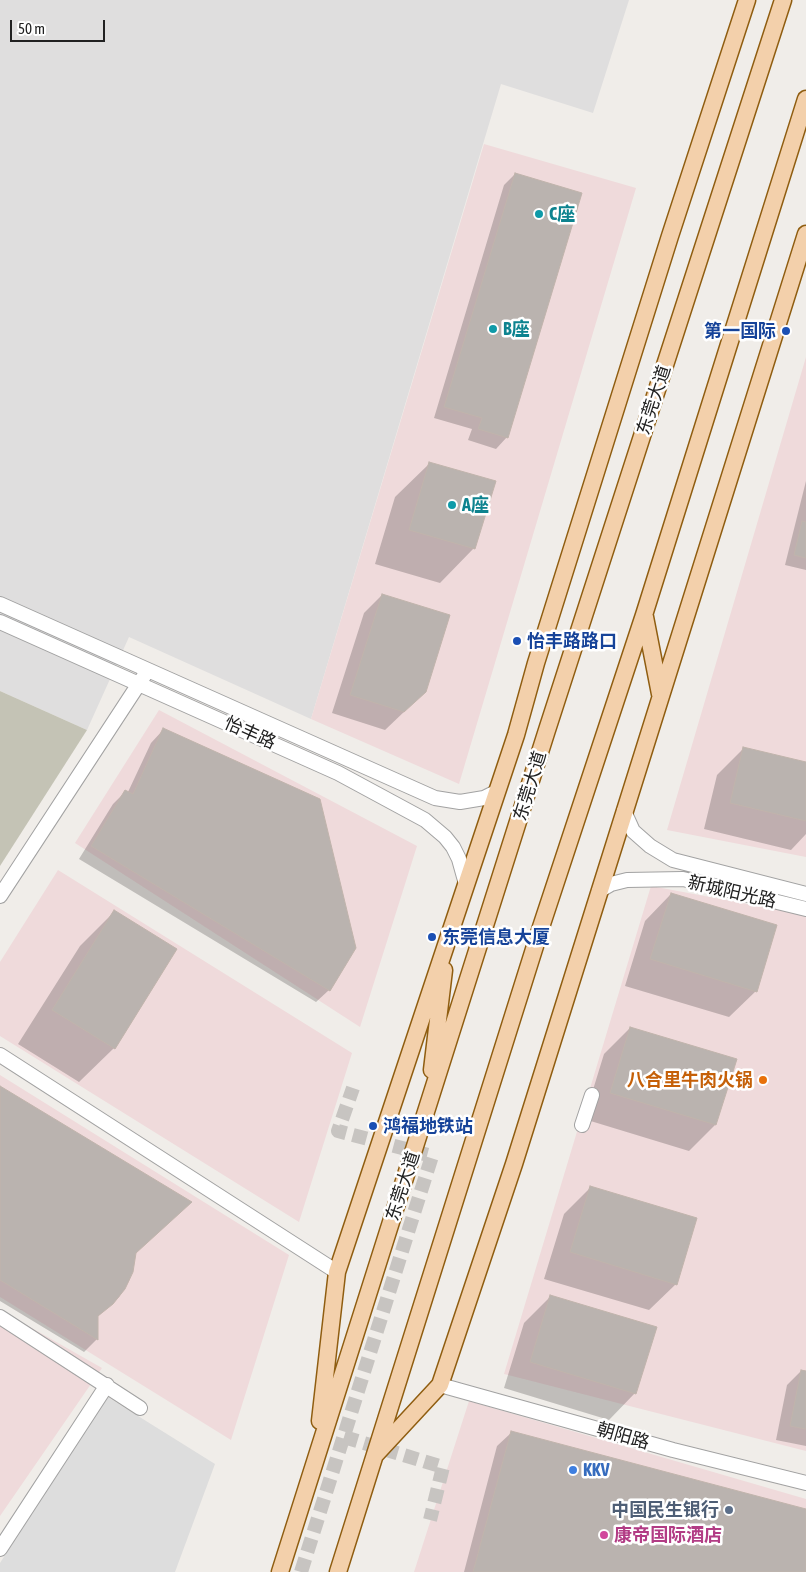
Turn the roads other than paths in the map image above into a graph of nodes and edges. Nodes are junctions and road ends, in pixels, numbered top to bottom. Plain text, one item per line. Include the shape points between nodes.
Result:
1 (748, 0) edge
2 (783, 0) edge
3 (806, 99) edge
4 (805, 241) edge
5 (0, 604) edge
6 (644, 615) junction
7 (0, 622) edge
8 (148, 669) junction
9 (139, 684) junction
10 (660, 696) junction
11 (496, 792) junction
12 (624, 811) junction
13 (466, 884) junction
14 (599, 891) junction
15 (806, 894) edge
16 (0, 896) edge
17 (806, 909) edge
18 (448, 938) junction
19 (0, 1055) edge
20 (592, 1095) dead end
21 (426, 1114) junction
22 (582, 1125) dead end
23 (337, 1272) junction
24 (0, 1318) edge
25 (440, 1385) junction
26 (107, 1386) junction
27 (140, 1408) dead end
28 (316, 1458) junction
29 (371, 1460) junction
30 (806, 1483) edge
31 (0, 1549) edge
32 (280, 1572) edge
33 (338, 1572) edge

1 - 11 main road via 670,236
2 - 21 main road, 东莞大道
3 - 6 main road
4 - 10 main road
5 - 8 street, 怡丰路
6 - 10 main road
6 - 29 main road
7 - 9 street, 怡丰路
8 - 9 street
8 - 11 street, 怡丰路 via 434,798 466,802
9 - 13 street, 怡丰路 via 338,773 425,820 453,847
9 - 16 street
10 - 12 main road
11 - 13 main road
12 - 14 main road
12 - 15 street, 新城阳光路 via 633,831 673,860
13 - 18 main road
14 - 17 street, 新城阳光路 via 627,880 683,879
14 - 25 main road via 517,1156
18 - 21 main road
18 - 23 main road
19 - 23 street
20 - 22 street
21 - 28 main road, 东莞大道
23 - 28 main road
24 - 26 street
25 - 29 main road
25 - 30 street, 朝阳路 via 673,1450
26 - 27 street
26 - 31 street
28 - 32 main road, 东莞大道
29 - 33 main road

